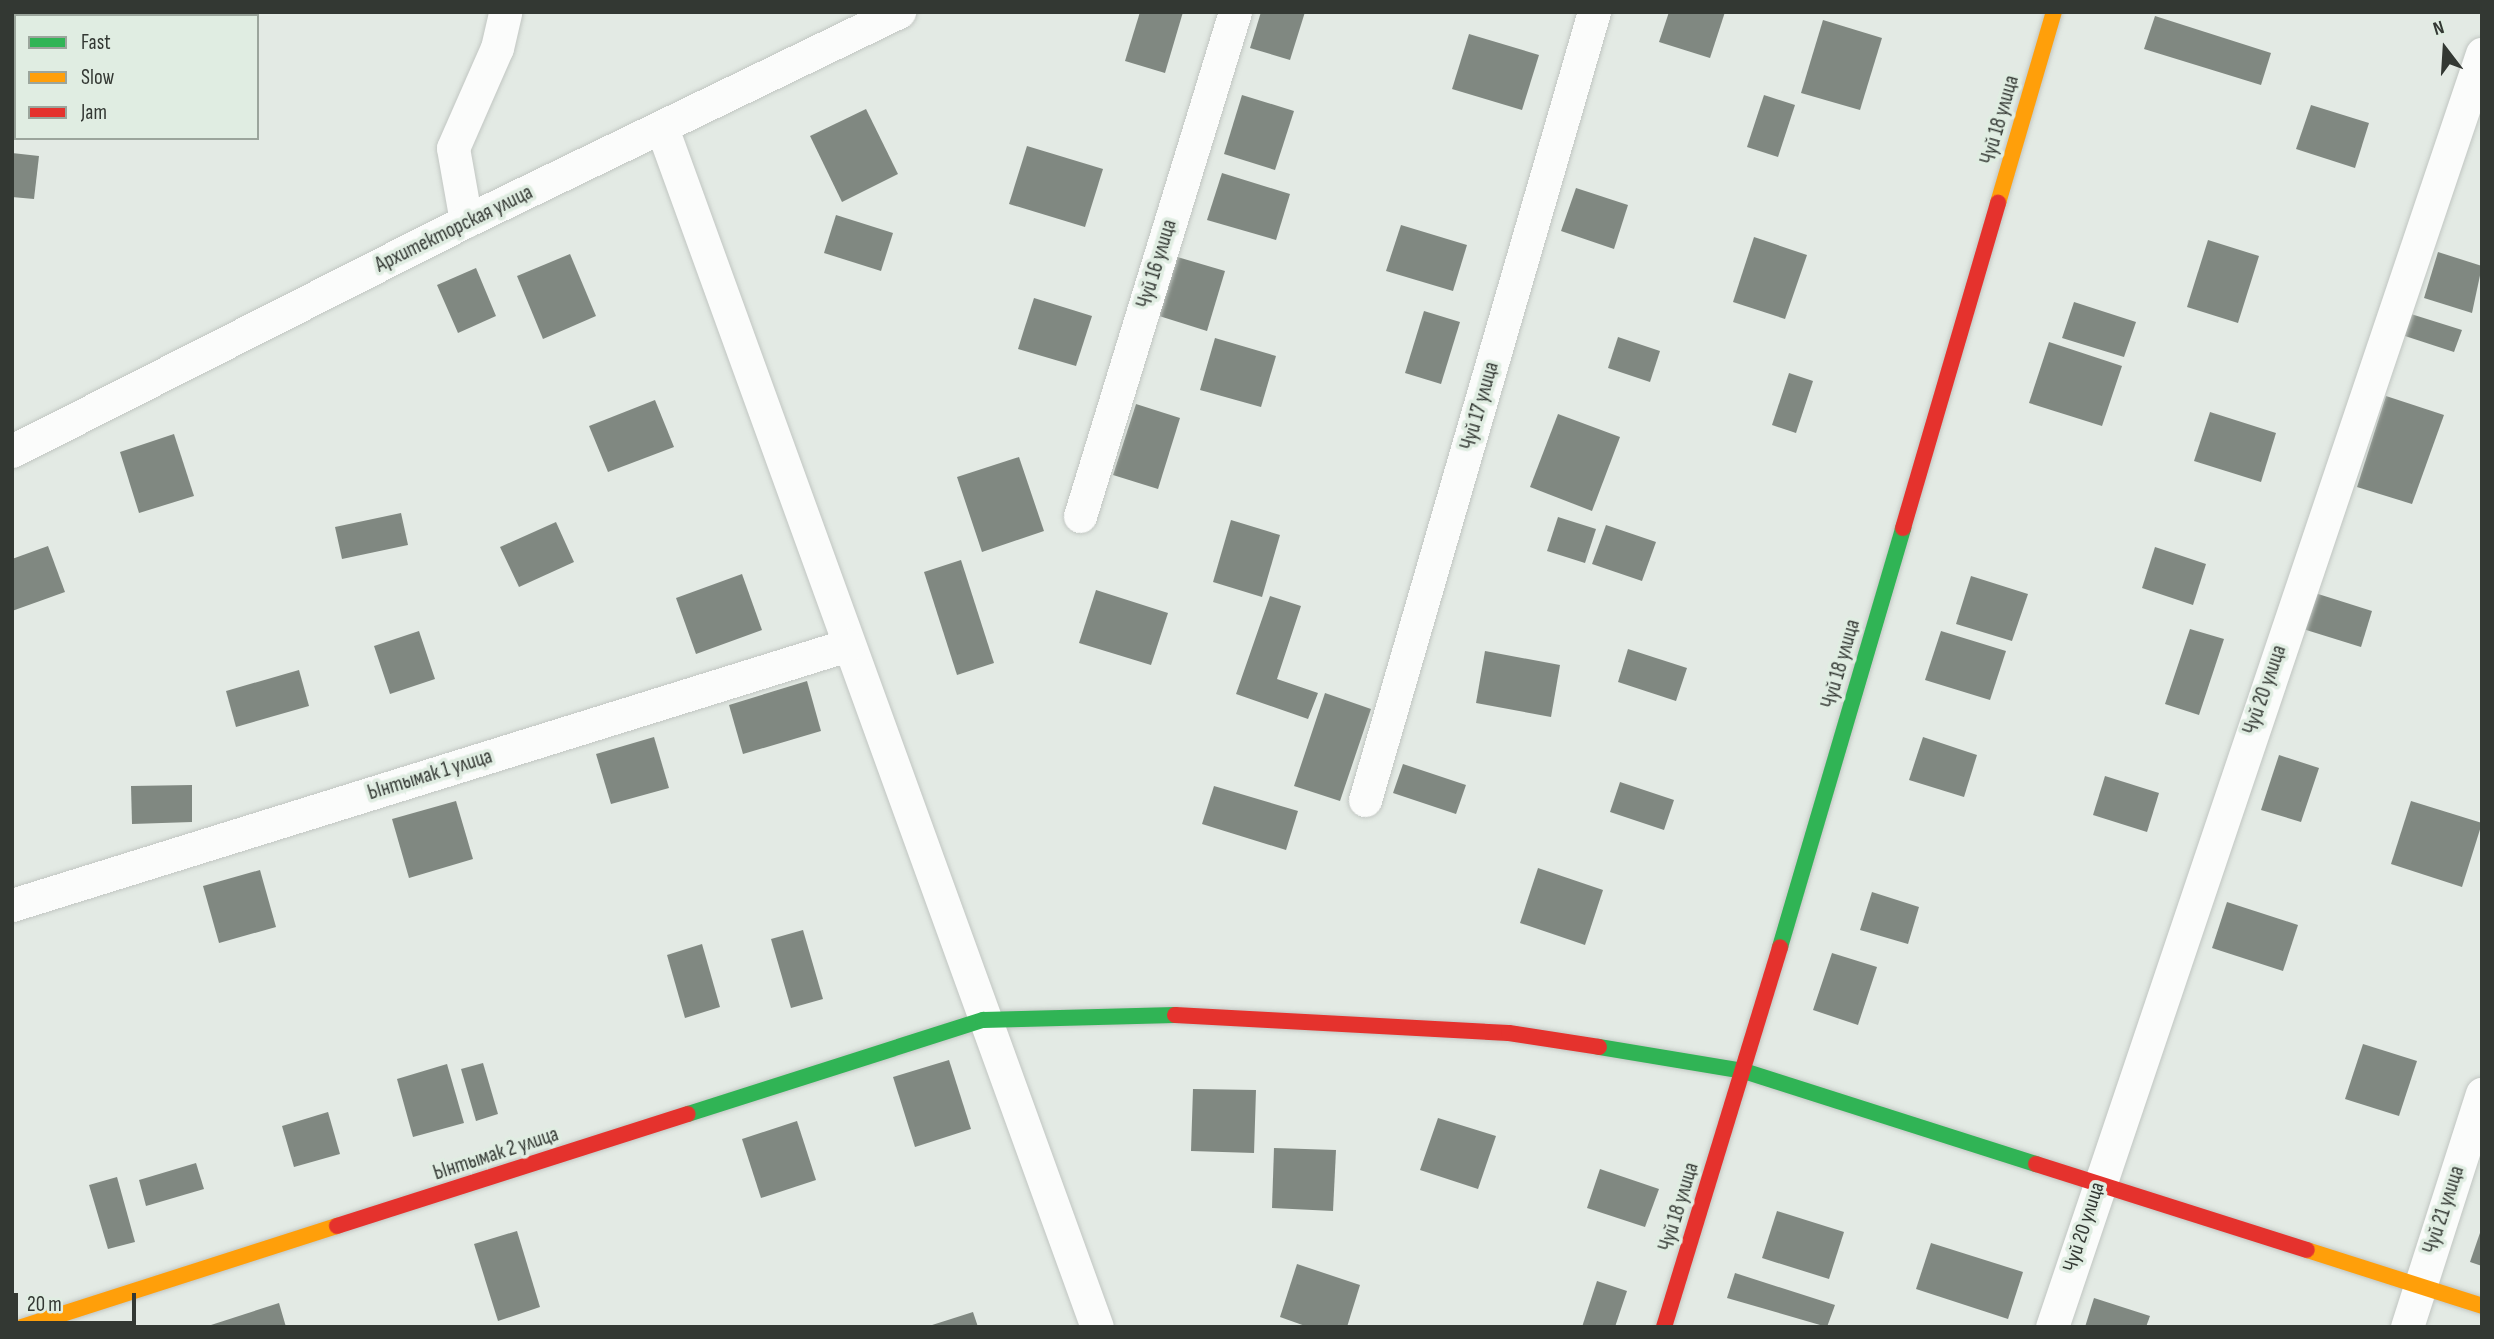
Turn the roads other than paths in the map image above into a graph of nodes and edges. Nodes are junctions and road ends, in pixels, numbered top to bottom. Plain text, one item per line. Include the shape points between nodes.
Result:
1 (505, 12) edge
2 (899, 12) edge
3 (1235, 12) edge
4 (1594, 12) edge
5 (2054, 12) edge
6 (863, 21) edge
7 (2482, 54) edge
8 (663, 128) junction
9 (466, 221) junction
10 (12, 451) edge
11 (1080, 516) dead end
12 (848, 645) junction
13 (1365, 800) dead end
14 (12, 905) edge
15 (983, 1020) junction
16 (1744, 1071) junction
17 (2482, 1094) edge
18 (2098, 1182) junction
19 (2420, 1286) junction
20 (2482, 1306) edge
21 (22, 1327) edge
22 (1097, 1327) edge
23 (1664, 1327) edge
24 (2052, 1327) edge
25 (2407, 1327) edge

1 - 9 street via 497,48 453,148
2 - 6 street, Архитекторская улица
3 - 11 street, Чуй 16 улица
4 - 13 street, Чуй 17 улица
5 - 16 street, Чуй 18 улица
6 - 8 street, Архитекторская улица
7 - 18 street, Чуй 20 улица
8 - 9 street, Архитекторская улица
8 - 12 street
9 - 10 street, Архитекторская улица
12 - 14 street, Ынтымак 1 улица
12 - 15 street
15 - 16 street, Ынтымак 2 улица via 1218,1014 1509,1033
15 - 21 street, Ынтымак 2 улица
15 - 22 street
16 - 18 street, Ынтымак 2 улица
16 - 23 street, Чуй 18 улица
17 - 19 street, Чуй 21 улица
18 - 19 street, Ынтымак 2 улица
18 - 24 street, Чуй 20 улица
19 - 20 street, Ынтымак 2 улица
19 - 25 street, Чуй 21 улица

